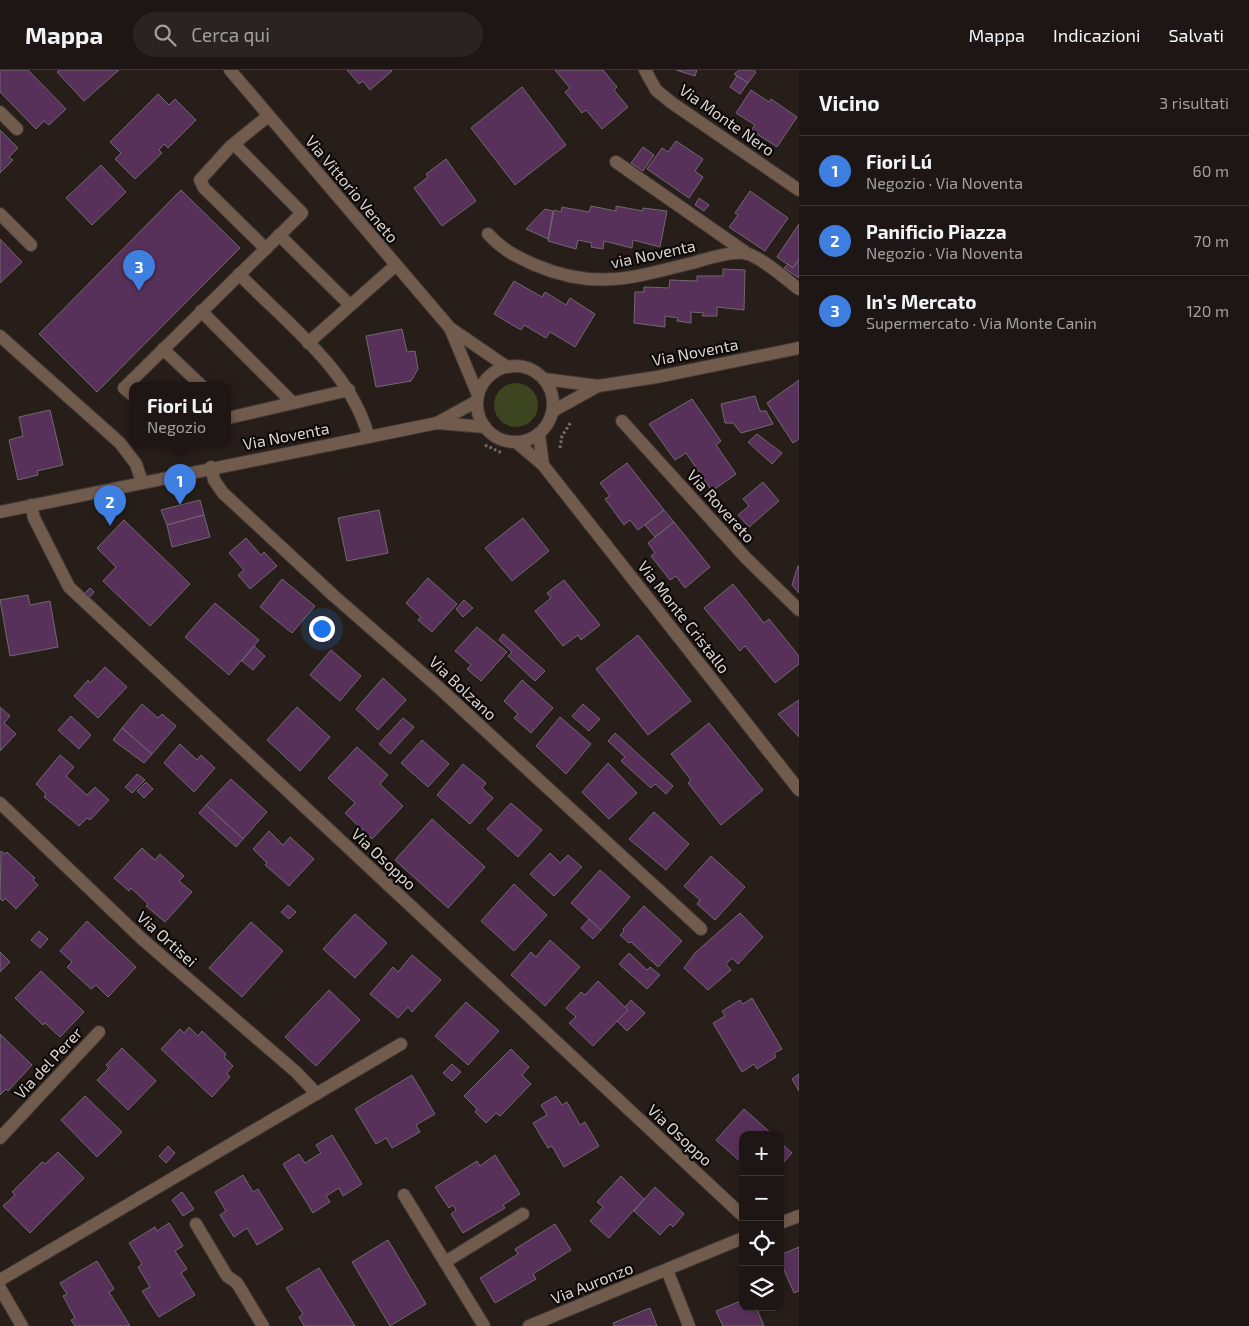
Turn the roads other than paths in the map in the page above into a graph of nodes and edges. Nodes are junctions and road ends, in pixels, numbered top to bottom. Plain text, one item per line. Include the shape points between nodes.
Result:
1 (230, 70) edge
2 (645, 70) edge
3 (0, 112) edge
4 (268, 116) junction
5 (17, 129) dead end
6 (234, 144) junction
7 (616, 162) dead end
8 (799, 190) edge
9 (0, 214) edge
10 (488, 234) dead end
11 (279, 235) junction
12 (31, 245) dead end
13 (266, 248) junction
14 (748, 254) junction
15 (396, 265) junction
16 (239, 274) junction
17 (799, 289) edge
18 (350, 305) junction
19 (201, 311) junction
20 (450, 328) junction
21 (0, 336) edge
22 (308, 343) junction
23 (799, 348) edge
24 (163, 349) junction
25 (507, 367) junction
26 (544, 379) junction
27 (130, 382) edge
28 (198, 382) edge
29 (129, 383) edge
30 (598, 386) junction
31 (349, 390) junction
32 (129, 392) edge
33 (478, 398) junction
34 (294, 402) junction
35 (553, 411) junction
36 (231, 415) edge
37 (622, 421) dead end
38 (437, 423) junction
39 (485, 427) junction
40 (539, 434) junction
41 (368, 435) junction
42 (516, 442) junction
43 (543, 465) junction
44 (211, 467) junction
45 (142, 482) junction
46 (31, 505) junction
47 (0, 512) edge
48 (799, 610) edge
49 (799, 790) edge
50 (0, 803) edge
51 (701, 929) dead end
52 (99, 1032) dead end
53 (401, 1044) dead end
54 (317, 1094) junction
55 (0, 1138) edge
56 (404, 1195) dead end
57 (739, 1212) edge
58 (523, 1214) dead end
59 (799, 1216) edge
60 (784, 1222) edge
61 (196, 1224) dead end
62 (739, 1240) edge
63 (445, 1262) junction
64 (667, 1270) junction
65 (0, 1280) edge
66 (0, 1288) edge
67 (22, 1326) edge
68 (263, 1326) edge
69 (484, 1326) edge
70 (530, 1326) edge
71 (689, 1326) edge

1 - 4 street, Via Vittorio Veneto
2 - 8 street, Via Monte Nero via 656,90 672,103
3 - 5 street
4 - 6 street
4 - 15 street, Via Vittorio Veneto
6 - 11 street via 302,213
6 - 13 street via 200,180 204,188
7 - 14 street, via Noventa
9 - 12 street
10 - 14 street, via Noventa via 502,249 522,259 566,276 587,280 632,278 723,255
11 - 13 street
11 - 18 street
13 - 16 street
14 - 17 street, via Noventa
15 - 18 street
15 - 20 street, Via Vittorio Veneto
16 - 19 street
16 - 22 street
18 - 22 street
19 - 24 street
19 - 34 street
20 - 25 street, Via Vittorio Veneto
20 - 33 street, Via Vittorio Veneto
21 - 45 street via 120,443 136,464
22 - 31 street
23 - 30 street, Via Noventa
24 - 27 street
24 - 28 street
25 - 26 street via 527,368
25 - 33 street via 489,377
26 - 30 street, Via Noventa
26 - 35 street via 552,393
29 - 32 street via 124,388
30 - 35 street, Via Noventa
31 - 34 street
31 - 41 street via 362,414
33 - 38 street, Via Noventa
33 - 39 street via 478,414
34 - 36 street
35 - 40 street
37 - 48 street, Via Rovereto via 746,558
38 - 39 street, Via Noventa
38 - 41 street, Via Noventa
39 - 42 street via 500,439
40 - 42 street
40 - 43 street
41 - 44 street, Via Noventa
42 - 43 street, Via Monte Cristallo
43 - 49 street, Via Monte Cristallo
44 - 45 street, Via Noventa
44 - 51 street, Via Bolzano via 214,480 223,493
45 - 46 street, Via Noventa
46 - 47 street, Via Noventa
46 - 57 street, Via Osoppo via 34,518 68,587
50 - 54 street, Via Ortisei via 142,939 296,1072
52 - 55 street, Via del Perer
53 - 54 street
54 - 65 street
56 - 63 street
58 - 63 street
59 - 60 street
61 - 68 street via 227,1276 237,1283
62 - 64 street, Via Auronzo
63 - 69 street
64 - 70 street, Via Auronzo
64 - 71 street
66 - 67 street

